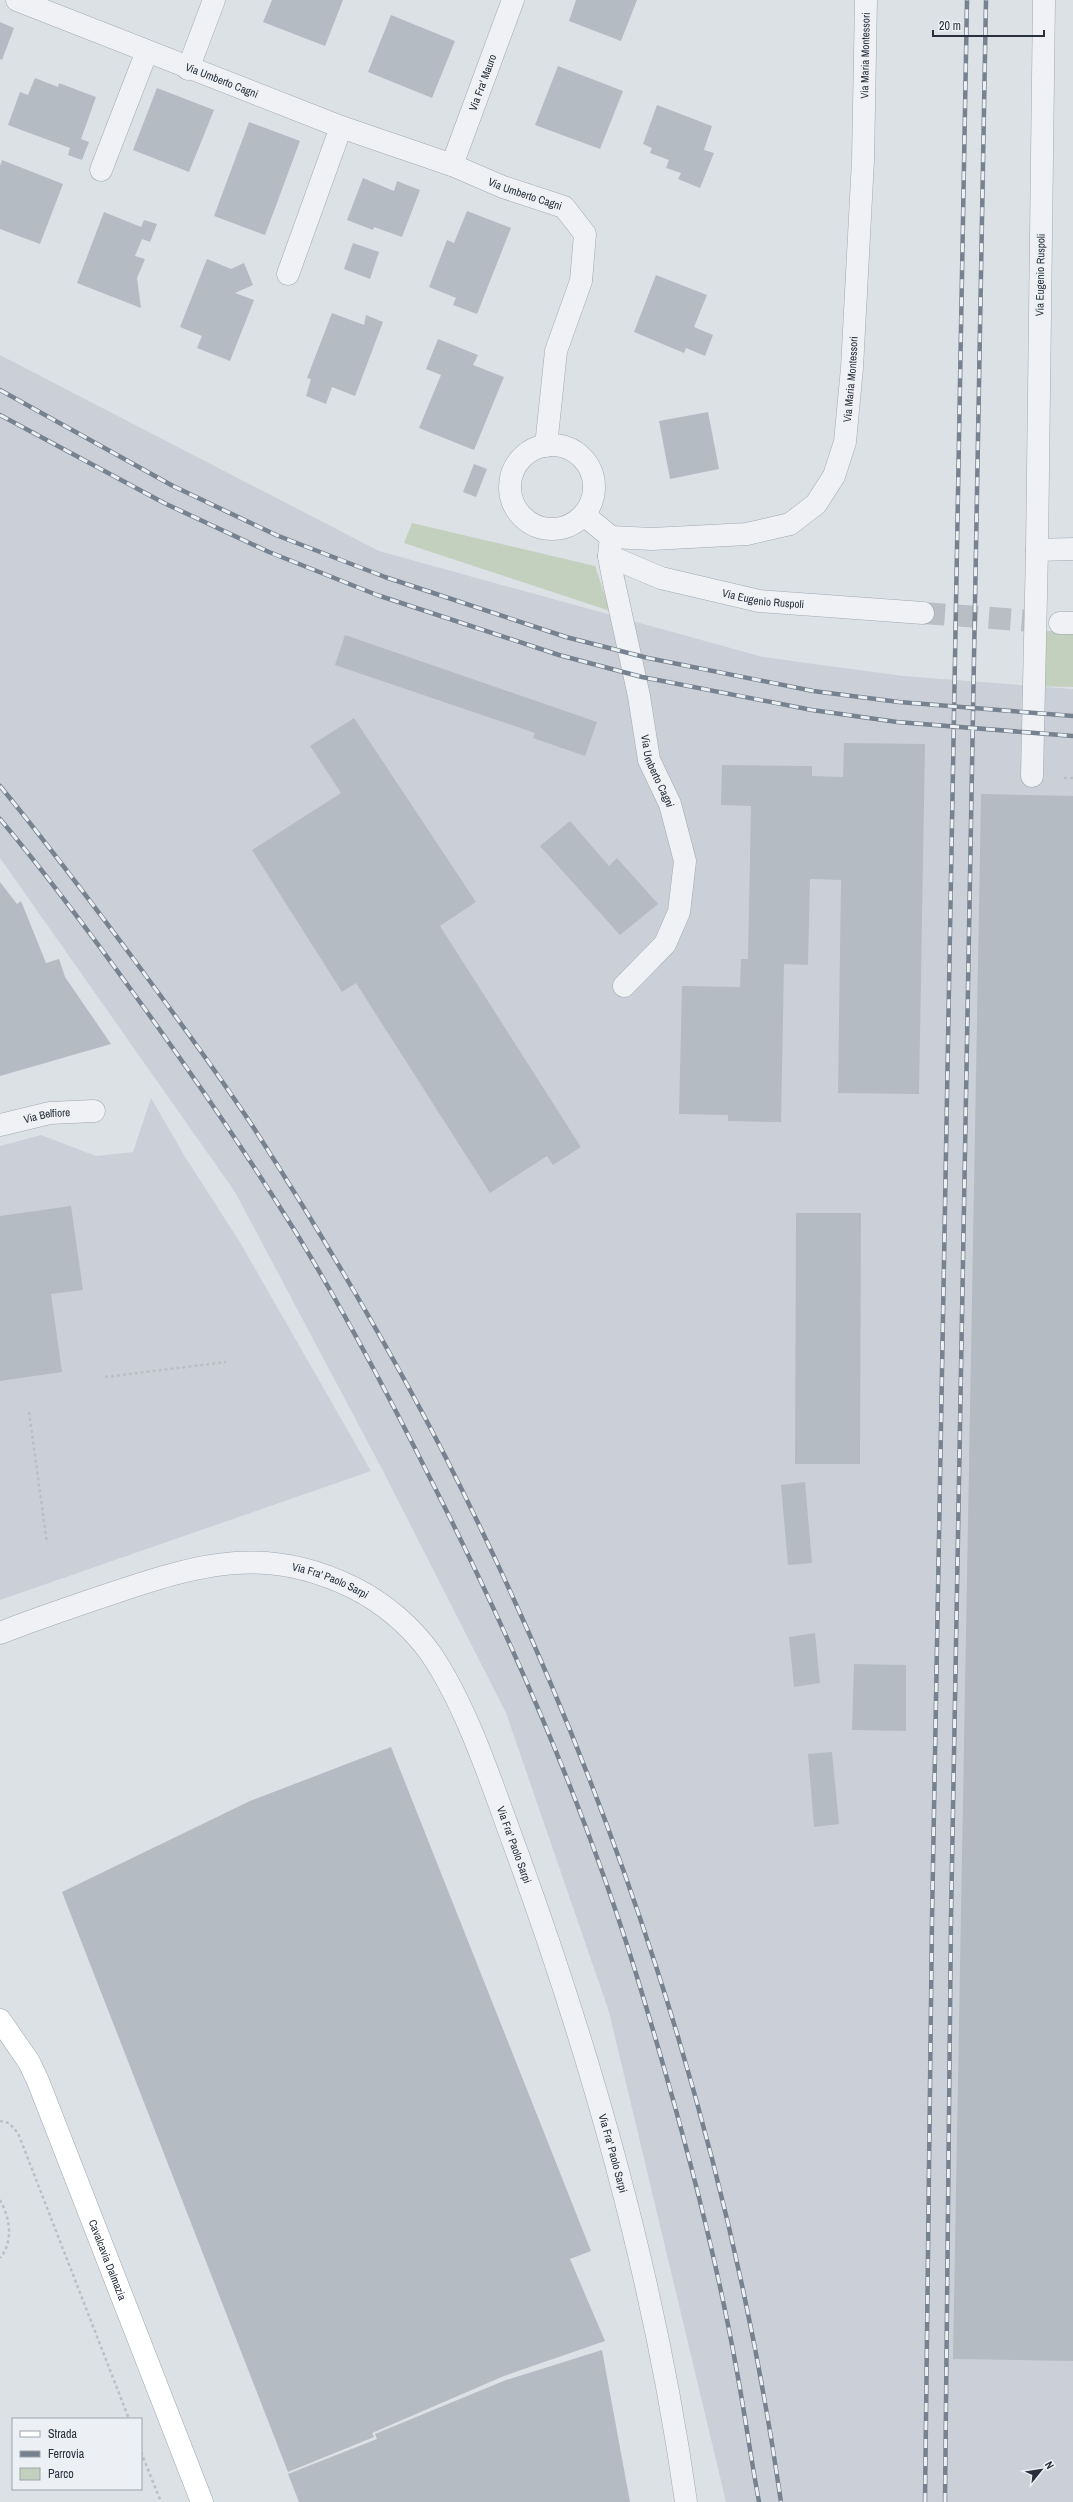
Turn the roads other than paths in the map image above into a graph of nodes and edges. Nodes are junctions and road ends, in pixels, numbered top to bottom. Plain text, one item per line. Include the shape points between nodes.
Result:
1 (17, 0) edge
2 (214, 0) edge
3 (513, 0) edge
4 (866, 0) edge
5 (1044, 0) edge
6 (147, 52) junction
7 (188, 69) junction
8 (341, 127) junction
9 (452, 165) junction
10 (101, 170) dead end
11 (288, 274) dead end
12 (546, 446) junction
13 (584, 515) junction
14 (610, 547) junction
15 (1073, 549) edge
16 (1037, 550) junction
17 (923, 613) tunnel mouth
18 (1032, 776) dead end
19 (624, 986) dead end
20 (94, 1111) dead end
21 (0, 1125) edge
22 (0, 1633) edge
23 (1, 2022) edge
24 (202, 2502) edge
25 (686, 2502) edge

1 - 6 street, Via Umberto Cagni
2 - 7 street
3 - 9 street, Via Fra' Mauro
4 - 14 street, Via Maria Montessori via 863,160 852,368 845,442 834,476 816,504 790,524 747,534 652,539
5 - 16 street, Via Eugenio Ruspoli
6 - 7 street, Via Umberto Cagni
6 - 10 street
7 - 8 street, Via Umberto Cagni
8 - 9 street, Via Umberto Cagni
8 - 11 street
9 - 12 street, Via Umberto Cagni via 503,188 564,207 585,234 581,281 556,352
12 - 13 street via 564,447 578,454 588,465 593,478 594,493
12 - 13 street via 524,456 515,468 510,482 516,510 526,520 539,527 554,529 568,526
13 - 14 street
14 - 17 street, Via Eugenio Ruspoli via 661,578 759,601
14 - 19 street, Via Umberto Cagni via 649,760 670,804 685,861 679,912 665,944
15 - 16 street
16 - 18 street, Via Eugenio Ruspoli
20 - 21 street, Via Belfiore via 50,1112
22 - 25 street, Via Fra' Paolo Sarpi via 171,1573 220,1564 259,1562 306,1569 354,1588 385,1608 420,1640 443,1674 470,1732 528,1884 575,2021 626,2206 652,2316
23 - 24 main road, Cavalcavia Dalmazia via 29,2062 38,2081

